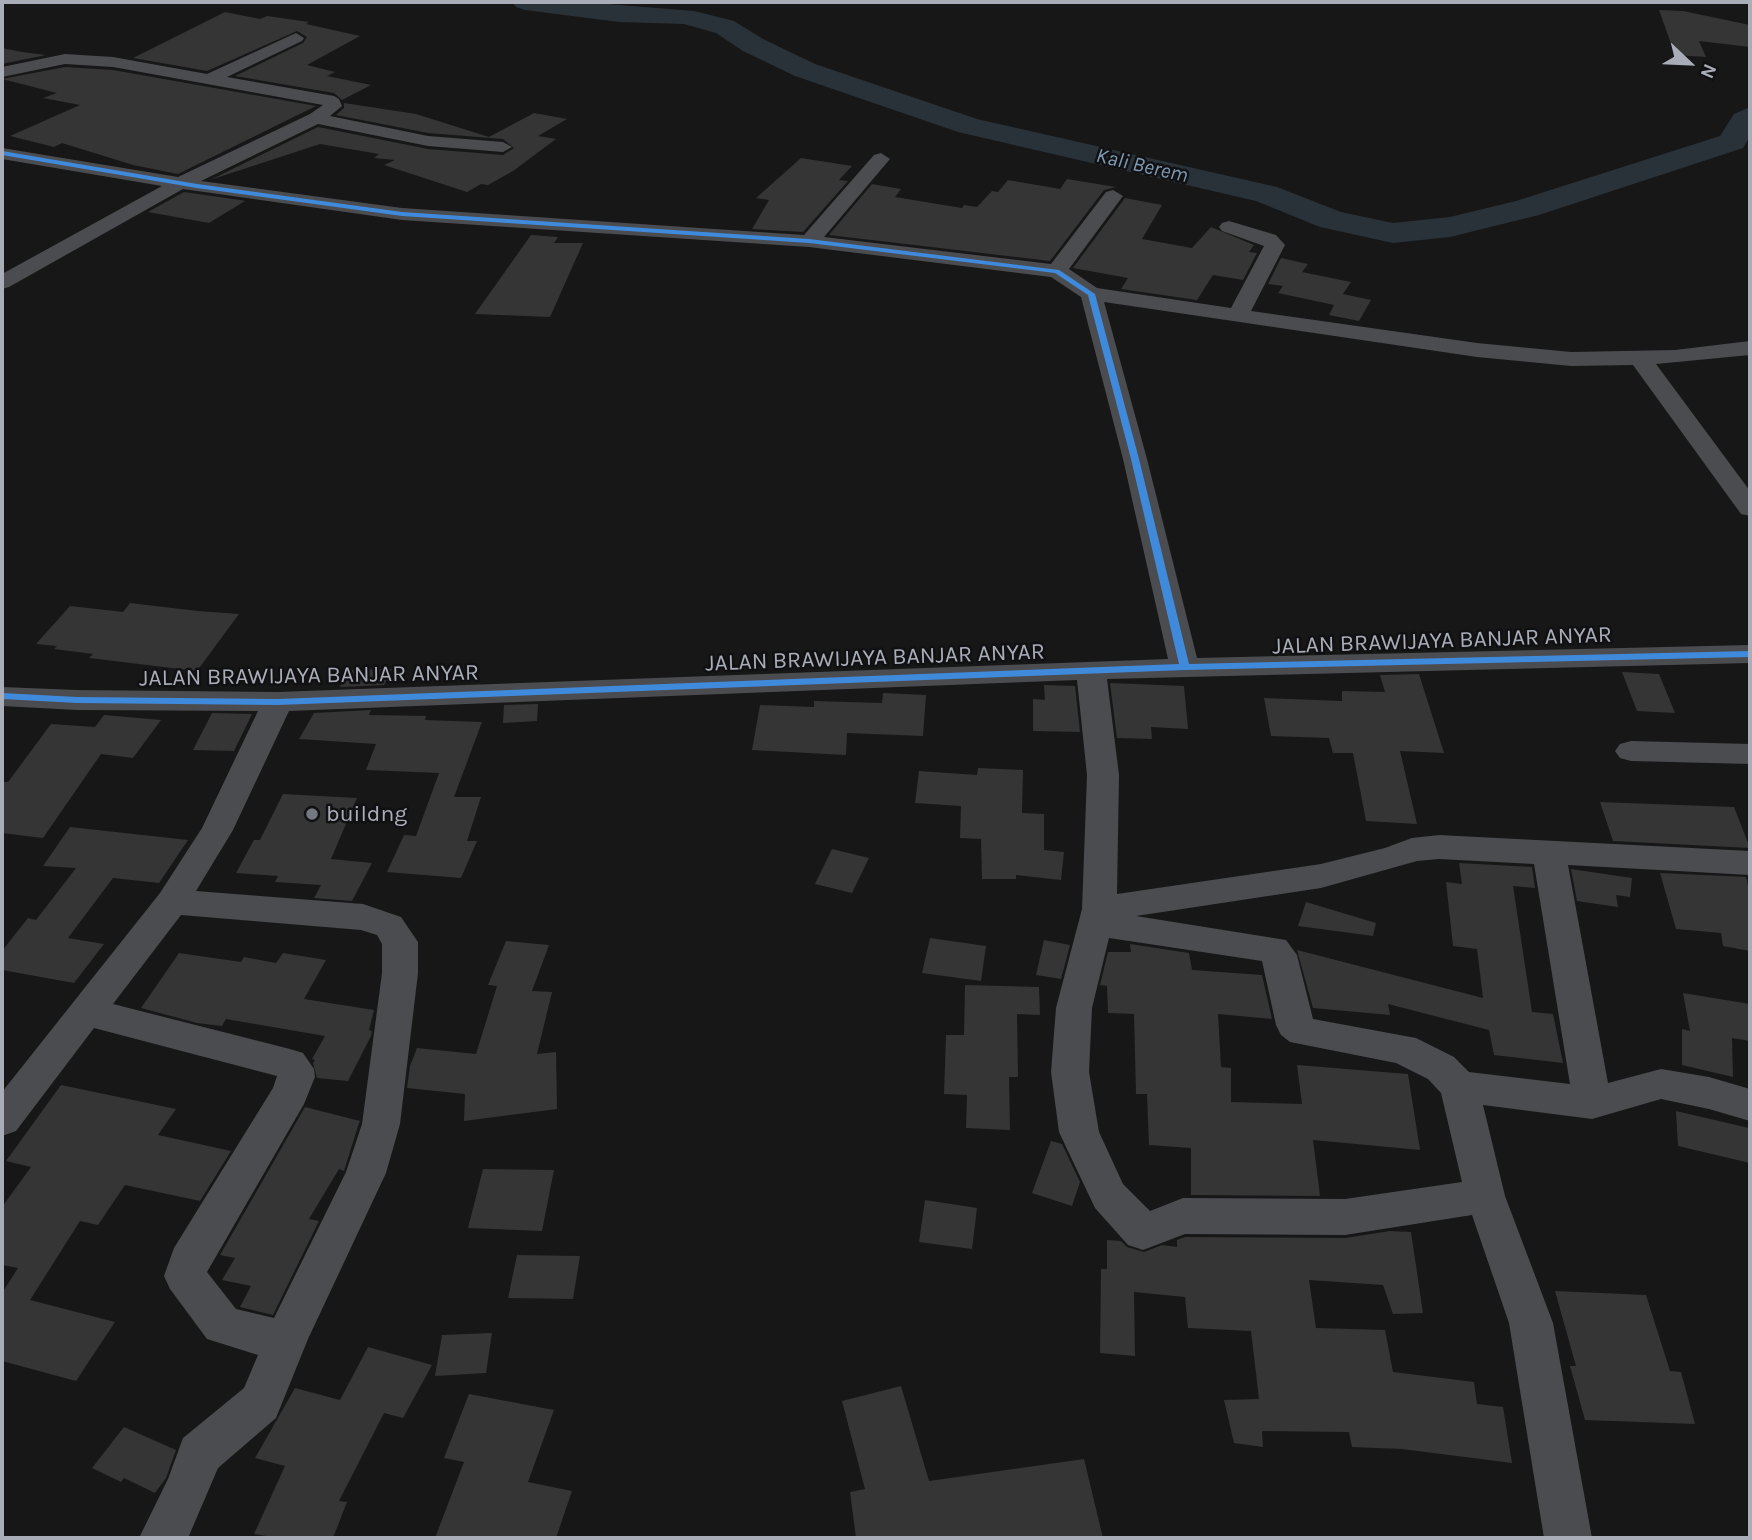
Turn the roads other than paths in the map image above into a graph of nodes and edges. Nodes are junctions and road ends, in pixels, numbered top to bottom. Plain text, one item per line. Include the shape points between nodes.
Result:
1 (296, 38) dead end
2 (2, 72) edge
3 (211, 78) junction
4 (316, 118) junction
5 (503, 147) dead end
6 (2, 153) edge
7 (881, 159) dead end
8 (181, 183) junction
9 (1113, 196) dead end
10 (1229, 227) dead end
11 (809, 242) junction
12 (1058, 271) junction
13 (2, 283) edge
14 (1091, 294) junction
15 (1237, 314) junction
16 (1750, 348) edge
17 (1640, 359) junction
18 (1750, 508) edge
19 (1750, 654) edge
20 (1185, 667) junction
21 (1091, 673) junction
22 (2, 695) edge
23 (278, 702) junction
24 (1631, 751) dead end
25 (1750, 754) edge
26 (1549, 853) junction
27 (1750, 863) edge
28 (172, 902) junction
29 (1097, 916) junction
30 (86, 1012) junction
31 (1459, 1086) junction
32 (1592, 1103) junction
33 (1750, 1105) edge
34 (2, 1120) edge
35 (1485, 1196) junction
36 (286, 1340) junction
37 (163, 1538) edge
38 (1569, 1538) edge

1 - 3 street
2 - 3 street via 84,58
3 - 4 street via 333,103
4 - 5 street via 428,141
4 - 8 street
6 - 8 street
7 - 11 street
8 - 11 street via 402,214
8 - 13 street
9 - 12 street
10 - 15 street via 1275,245
11 - 12 street
12 - 14 street
14 - 15 street
14 - 20 street
15 - 17 street via 1521,355
16 - 17 street
17 - 18 street
19 - 20 street, JALAN BRAWIJAYA BANJAR ANYAR
20 - 21 street, JALAN BRAWIJAYA BANJAR ANYAR
21 - 23 street, JALAN BRAWIJAYA BANJAR ANYAR
21 - 29 street via 1103,775
22 - 23 street, JALAN BRAWIJAYA BANJAR ANYAR
23 - 28 street via 217,830
24 - 25 street
26 - 27 street
26 - 29 street via 1439,847 1412,850 1321,876
26 - 32 street
28 - 30 street
28 - 36 street via 363,917 389,926 400,943 381,1124 366,1173
29 - 31 street via 1274,949 1294,1025 1303,1032 1403,1049 1441,1068
29 - 35 street via 1074,1008 1070,1072 1074,1111 1109,1196 1143,1232 1183,1216 1345,1217
30 - 34 street
30 - 36 street via 274,1059 295,1069 290,1093 189,1261 185,1276 222,1325
31 - 32 street
31 - 35 street
32 - 33 street via 1661,1084
35 - 38 street via 1531,1323
36 - 37 street via 260,1403 199,1454

